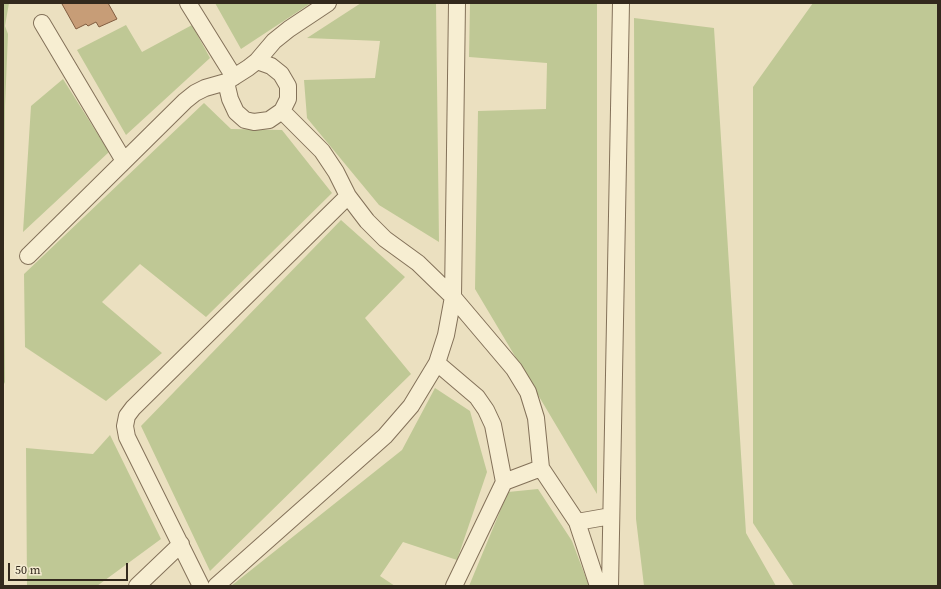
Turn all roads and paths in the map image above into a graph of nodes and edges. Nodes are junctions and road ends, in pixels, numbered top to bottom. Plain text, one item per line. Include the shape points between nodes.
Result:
1 (188, 3) edge
2 (328, 3) edge
3 (457, 3) edge
4 (621, 3) edge
5 (42, 23) dead end
6 (257, 61) junction
7 (230, 79) junction
8 (282, 111) junction
9 (124, 161) junction
10 (348, 196) junction
11 (28, 256) dead end
12 (453, 297) junction
13 (437, 363) junction
14 (541, 468) junction
15 (504, 482) junction
16 (612, 516) junction
17 (576, 522) junction
18 (181, 544) junction
19 (137, 586) edge
20 (201, 586) edge
21 (216, 586) edge
22 (454, 586) edge
23 (598, 586) edge
24 (610, 586) edge

1 - 7 street
2 - 6 street via 274,41
3 - 12 street
4 - 16 street
5 - 9 street
6 - 7 street
6 - 8 street via 271,66 281,74 288,86 288,99
7 - 8 street via 230,99 236,112 245,120 269,120
7 - 9 street via 195,93
8 - 10 street via 322,151
9 - 11 street
10 - 12 street via 385,239 418,264
10 - 18 street via 127,416 127,436
12 - 13 street via 446,335
12 - 14 street via 514,369 528,392 536,418
13 - 15 street via 477,397 486,410 493,425
13 - 21 street via 411,406 386,436
14 - 15 street
14 - 17 street
15 - 22 street
16 - 17 street
16 - 24 street
17 - 23 street
18 - 19 street
18 - 20 street

